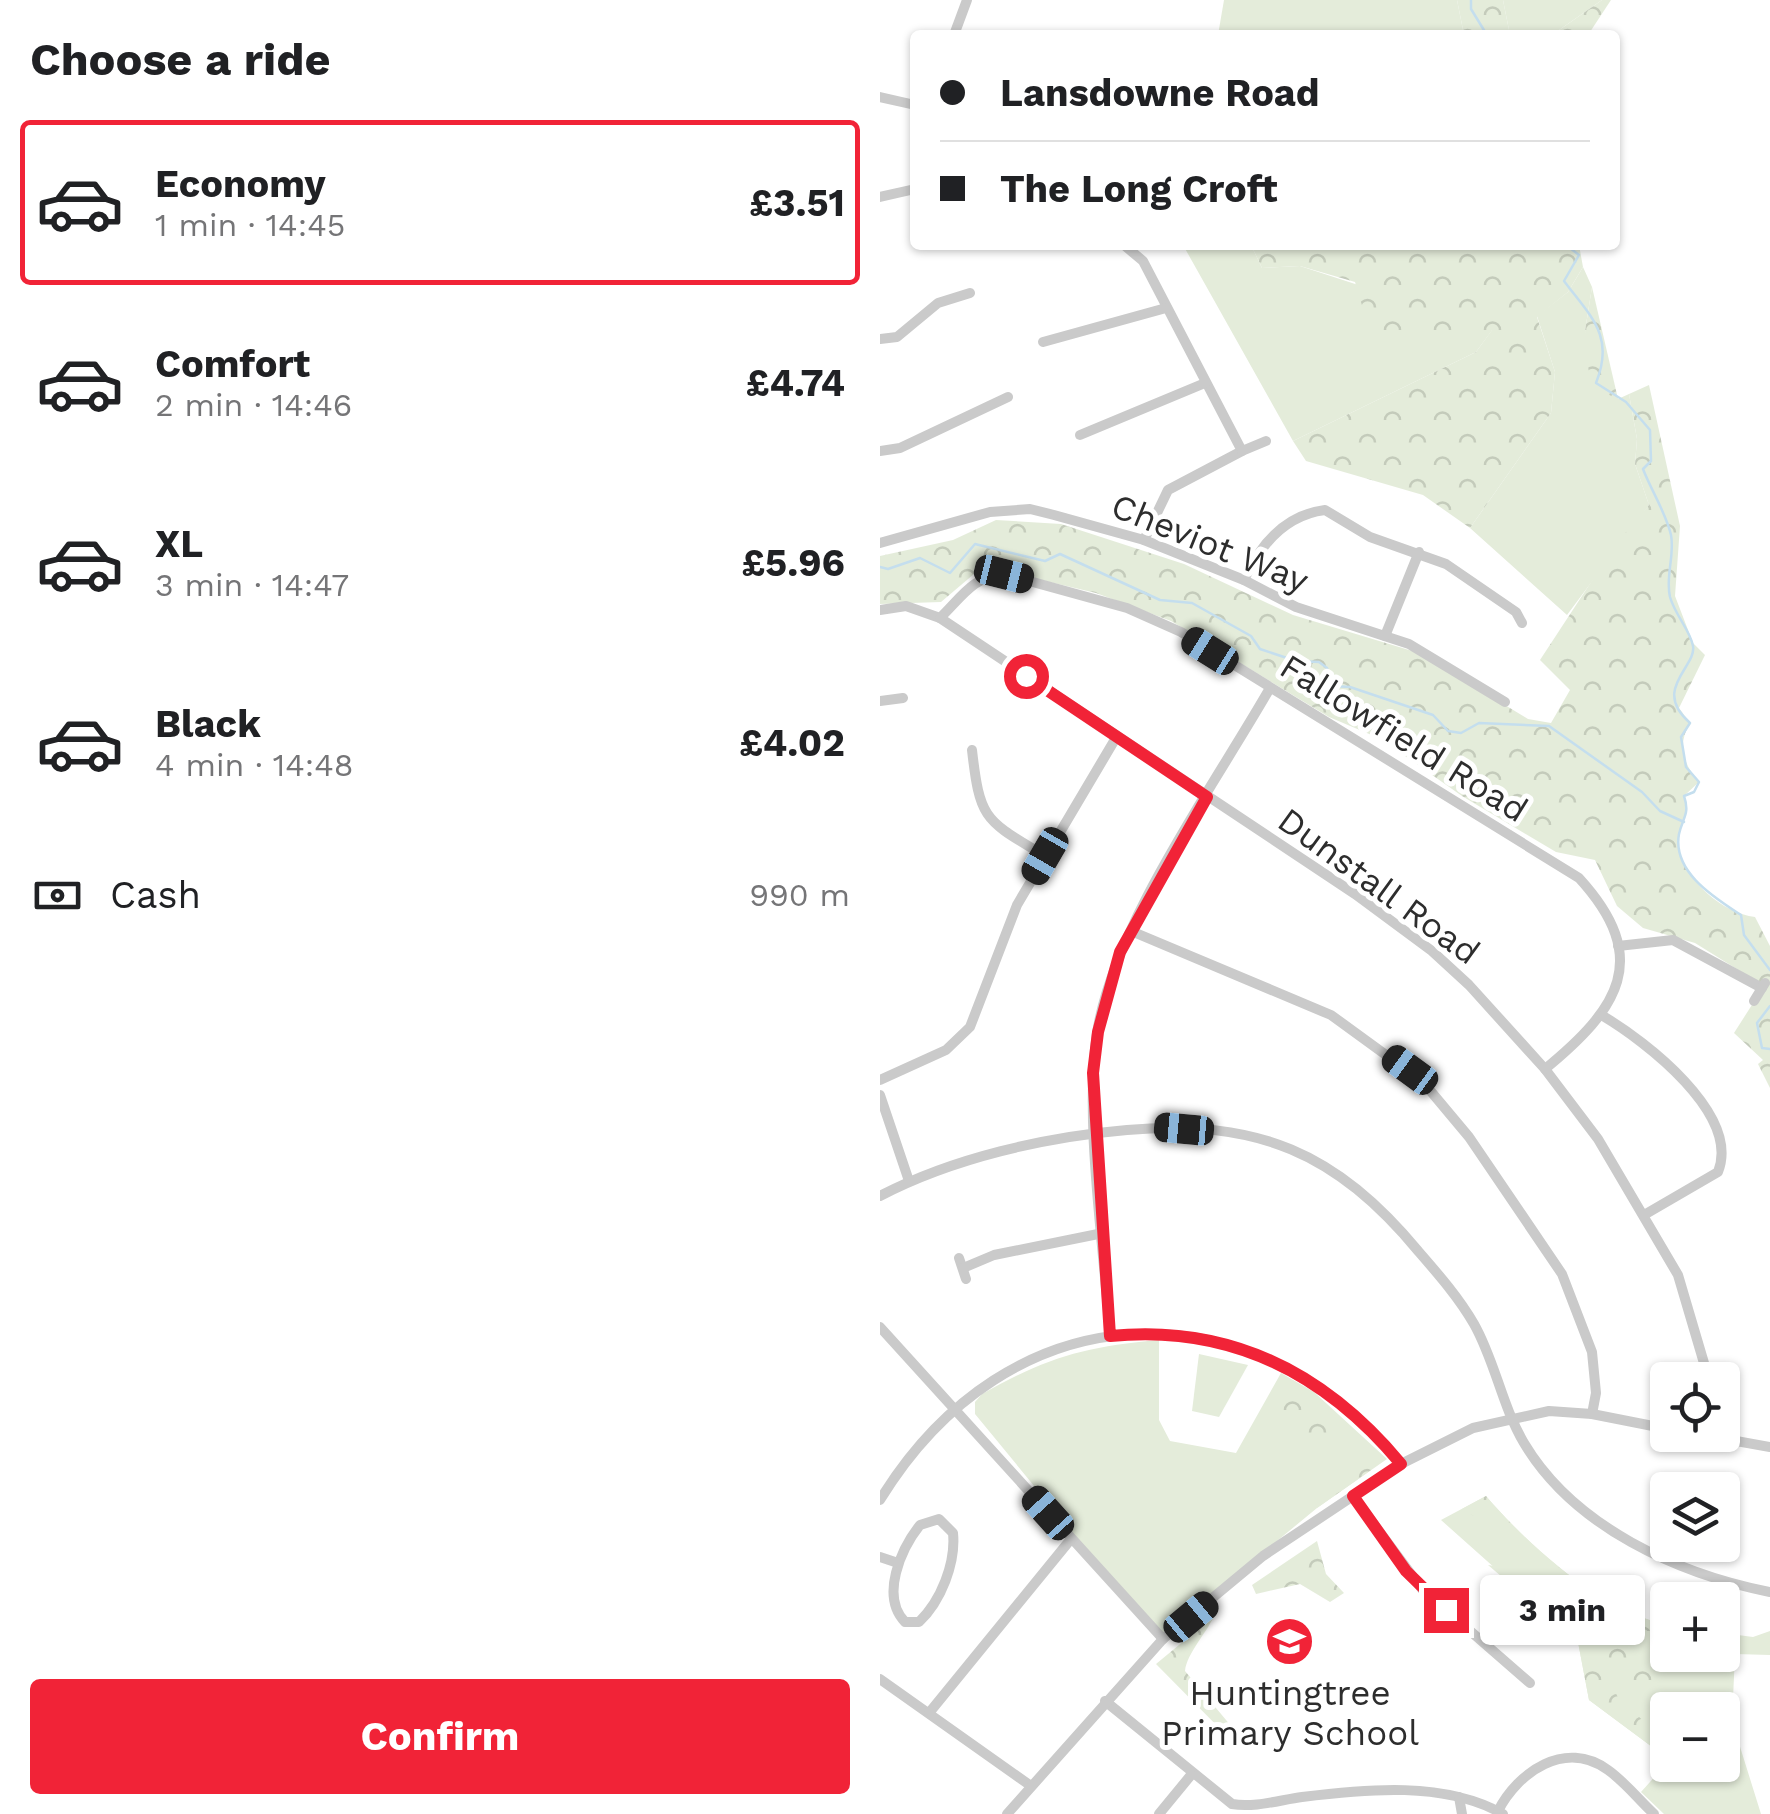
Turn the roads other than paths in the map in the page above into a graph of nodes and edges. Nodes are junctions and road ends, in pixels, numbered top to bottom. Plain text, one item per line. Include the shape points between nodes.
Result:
1 (966, 0) edge
2 (956, 30) edge
3 (880, 97) edge
4 (910, 104) edge
5 (910, 189) edge
6 (880, 197) edge
7 (1130, 250) edge
8 (970, 293) dead end
9 (1166, 308) junction
10 (1063, 338) junction
11 (880, 340) edge
12 (1043, 342) dead end
13 (1066, 352) dead end
14 (1205, 383) junction
15 (1004, 403) dead end
16 (1080, 435) dead end
17 (1266, 441) dead end
18 (1242, 450) junction
19 (880, 451) edge
20 (1144, 540) junction
21 (880, 543) edge
22 (1419, 552) junction
23 (1244, 580) junction
24 (1510, 589) dead end
25 (1502, 600) junction
26 (880, 610) edge
27 (940, 618) junction
28 (1522, 622) dead end
29 (1385, 636) junction
30 (1270, 688) junction
31 (903, 698) dead end
32 (880, 702) edge
33 (1504, 702) dead end
34 (1117, 736) junction
35 (973, 749) dead end
36 (1207, 797) junction
37 (1045, 856) junction
38 (1131, 931) junction
39 (1618, 946) junction
40 (1754, 1000) dead end
41 (1603, 1016) junction
42 (1546, 1069) junction
43 (880, 1080) edge
44 (880, 1095) edge
45 (1096, 1133) junction
46 (909, 1181) junction
47 (880, 1196) edge
48 (1644, 1214) junction
49 (1103, 1233) junction
50 (963, 1268) dead end
51 (880, 1327) edge
52 (1110, 1336) junction
53 (1705, 1362) edge
54 (953, 1408) junction
55 (1592, 1414) junction
56 (1513, 1417) junction
57 (1650, 1426) edge
58 (1740, 1442) edge
59 (1770, 1448) edge
60 (1401, 1464) junction
61 (1353, 1496) junction
62 (880, 1500) edge
63 (1071, 1539) junction
64 (880, 1557) edge
65 (898, 1563) junction
66 (1770, 1592) edge
67 (1163, 1638) junction
68 (880, 1680) edge
69 (1530, 1683) dead end
70 (1105, 1701) junction
71 (929, 1713) junction
72 (1191, 1775) junction
73 (1031, 1786) junction
74 (1459, 1797) junction
75 (1501, 1812) edge
76 (1008, 1814) edge
77 (1159, 1814) edge
78 (1462, 1814) edge
79 (1654, 1814) edge

1 - 2 street
3 - 4 street
5 - 6 street
7 - 9 street via 1143,261
8 - 11 street via 950,293 897,337
9 - 10 street
9 - 14 street
10 - 12 street
10 - 13 street
14 - 16 street via 1100,433
14 - 18 street
15 - 19 street
17 - 18 street
18 - 20 street via 1168,490
20 - 21 street, Cheviot Way via 1030,509 990,512
20 - 23 street, Cheviot Way
22 - 23 street via 1378,541 1319,510 1265,542
22 - 25 street
22 - 29 street
23 - 29 street, Cheviot Way via 1296,607
24 - 25 street
25 - 28 street
26 - 27 street via 906,606
27 - 30 street, Fallowfield Road via 980,580 1004,574 1127,608
27 - 34 street, Dunstall Road
29 - 33 street, Cheviot Way via 1435,656
30 - 36 street
30 - 39 street, Fallowfield Road via 1579,878 1608,916
31 - 32 street
34 - 36 street, Dunstall Road
34 - 37 street
35 - 37 street via 986,818
36 - 38 street
36 - 42 street, Dunstall Road via 1432,950
37 - 43 street via 1017,905 970,1028 946,1050
38 - 45 street via 1113,968 1098,1032
38 - 55 street via 1331,1015 1422,1082 1488,1163 1562,1274 1588,1332 1596,1393
39 - 40 street via 1672,940 1764,985
39 - 41 street via 1617,986
41 - 42 street
41 - 48 street via 1671,1064 1722,1148 1718,1172
42 - 48 street, Dunstall Road
44 - 46 street
45 - 46 street
45 - 49 street
45 - 56 street via 1163,1127 1256,1139 1296,1149 1342,1174 1406,1236 1464,1310
46 - 47 street
48 - 53 street, Dunstall Road via 1678,1276
49 - 50 street via 1013,1250
49 - 52 street
51 - 54 street
52 - 54 street via 1039,1354
52 - 60 street via 1196,1338 1285,1367 1320,1385 1371,1427
54 - 62 street via 914,1448
54 - 63 street
55 - 56 street
55 - 57 street
56 - 60 street
56 - 66 street via 1543,1467 1605,1526 1671,1563
58 - 59 street
60 - 61 street
61 - 67 street via 1263,1556
61 - 69 street via 1422,1590
63 - 67 street
63 - 71 street
64 - 65 street
65 - 65 street via 924,1520 950,1526 952,1554 941,1591 926,1616 912,1624 894,1607
67 - 70 street
68 - 71 street
70 - 72 street
70 - 73 street
71 - 73 street
72 - 74 street via 1221,1799 1243,1806 1350,1791
72 - 77 street
73 - 76 street
74 - 75 street
74 - 78 street
75 - 79 street via 1526,1772 1576,1758 1607,1769

